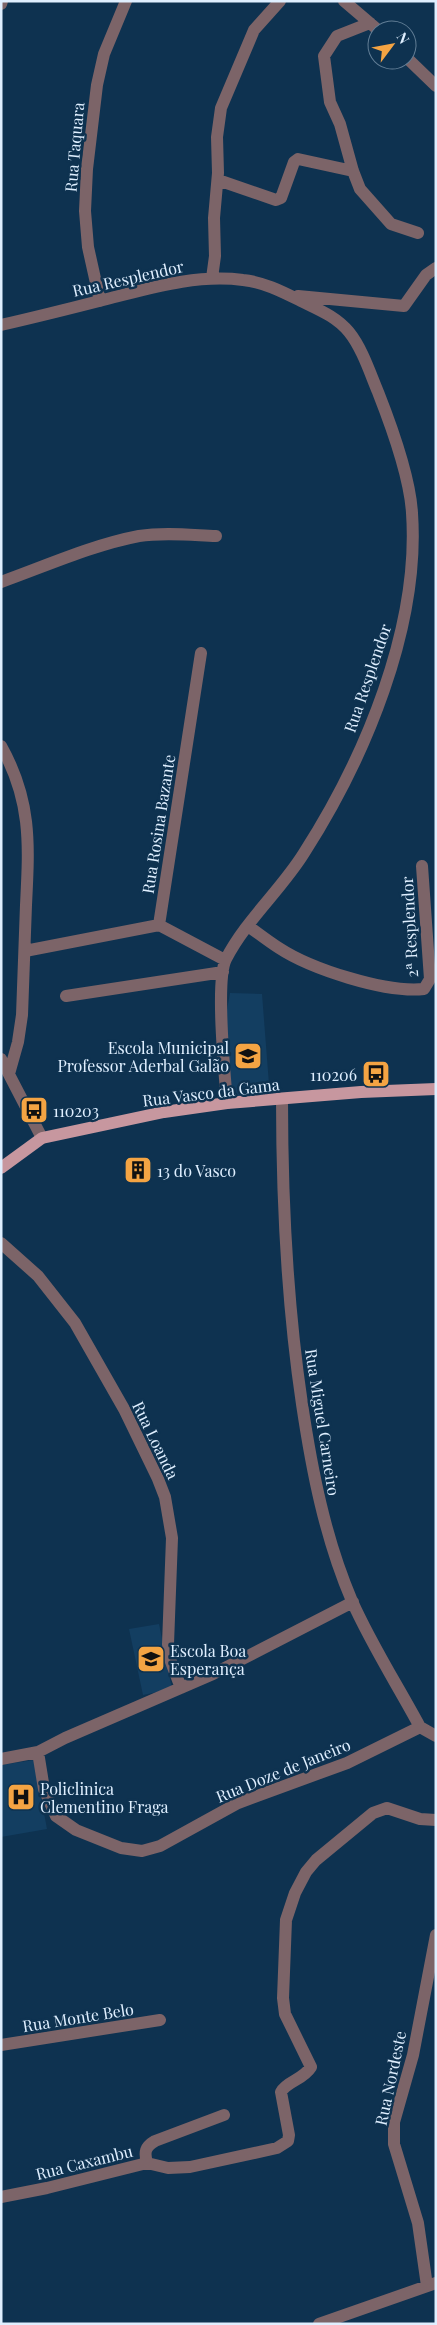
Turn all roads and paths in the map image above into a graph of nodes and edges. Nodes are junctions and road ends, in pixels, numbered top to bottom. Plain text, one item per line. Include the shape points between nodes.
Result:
1 (126, 1) edge
2 (280, 1) edge
3 (347, 2) edge
4 (367, 21) edge
5 (367, 29) edge
6 (417, 68) edge
7 (436, 86) edge
8 (352, 171) junction
9 (218, 180) junction
10 (418, 233) dead end
11 (436, 268) edge
12 (212, 278) junction
13 (290, 296) junction
14 (100, 301) junction
15 (1, 325) edge
16 (216, 536) dead end
17 (1, 582) edge
18 (201, 653) dead end
19 (1, 746) edge
20 (422, 866) dead end
21 (159, 925) junction
22 (248, 926) junction
23 (25, 951) junction
24 (224, 966) junction
25 (66, 996) dead end
26 (1, 1059) edge
27 (9, 1074) junction
28 (436, 1090) edge
29 (282, 1099) junction
30 (227, 1103) junction
31 (42, 1138) junction
32 (1, 1168) edge
33 (1, 1244) edge
34 (353, 1602) junction
35 (181, 1688) junction
36 (420, 1727) junction
37 (436, 1736) edge
38 (38, 1752) junction
39 (1, 1759) edge
40 (436, 1820) edge
41 (436, 1935) edge
42 (160, 2020) dead end
43 (1, 2045) edge
44 (224, 2116) dead end
45 (147, 2163) junction
46 (1, 2197) edge
47 (432, 2284) edge
48 (319, 2324) edge

1 - 14 street, Rua Taquara via 104,54 87,169 85,211 88,247
2 - 9 street via 254,30 221,108 217,137
3 - 4 street
5 - 8 street via 337,36 324,56 330,102 340,124
6 - 7 street
8 - 9 street via 298,159 281,198 276,200
8 - 10 street via 360,189 390,224
9 - 12 street
11 - 13 street via 426,274 404,306
12 - 13 street, Rua Resplendor via 271,286
12 - 14 street, Rua Resplendor via 171,282
13 - 22 street, Rua Resplendor via 332,315 350,333 370,373 402,468 412,510 413,553 400,639 362,743 337,797 303,855
14 - 15 street, Rua Resplendor
16 - 17 street via 168,534 115,541
18 - 21 street, Rua Rosina Bazante
19 - 23 street via 18,784 29,837
20 - 22 street, 2ª Resplendor via 430,980 428,986 417,990 365,983 301,960
21 - 23 street
21 - 24 street
22 - 24 street, Rua Resplendor
23 - 27 street via 22,1015
24 - 25 street
24 - 30 street via 222,1012
26 - 27 street
27 - 31 street
28 - 29 main road, Rua Vasco da Gama
29 - 30 main road, Rua Vasco da Gama
29 - 34 street, Rua Miguel Carneiro via 284,1225 296,1364 317,1495
30 - 31 main road, Rua Vasco da Gama via 107,1122
31 - 32 main road, Rua Vasco da Gama
33 - 35 street, Rua Loanda via 38,1276 74,1323 124,1409 158,1479 165,1497 172,1538 168,1644
34 - 35 street
34 - 36 street, Rua Miguel Carneiro
35 - 38 street
36 - 37 street
36 - 38 street, Rua Doze de Janeiro via 348,1762 238,1803 160,1846 142,1852 121,1848 76,1830 56,1816 44,1789
38 - 39 street
40 - 45 street, Rua Caxambu via 420,1819 386,1808 373,1812 316,1860 295,1893 286,1920 285,2014 312,2067 305,2076 285,2086 281,2092 288,2141 277,2148 190,2167 168,2168
41 - 47 street, Rua Nordeste via 413,2054 394,2122 394,2144
42 - 43 street, Rua Monte Belo
44 - 45 street via 155,2141 145,2151
45 - 46 street, Rua Caxambu
47 - 48 street

